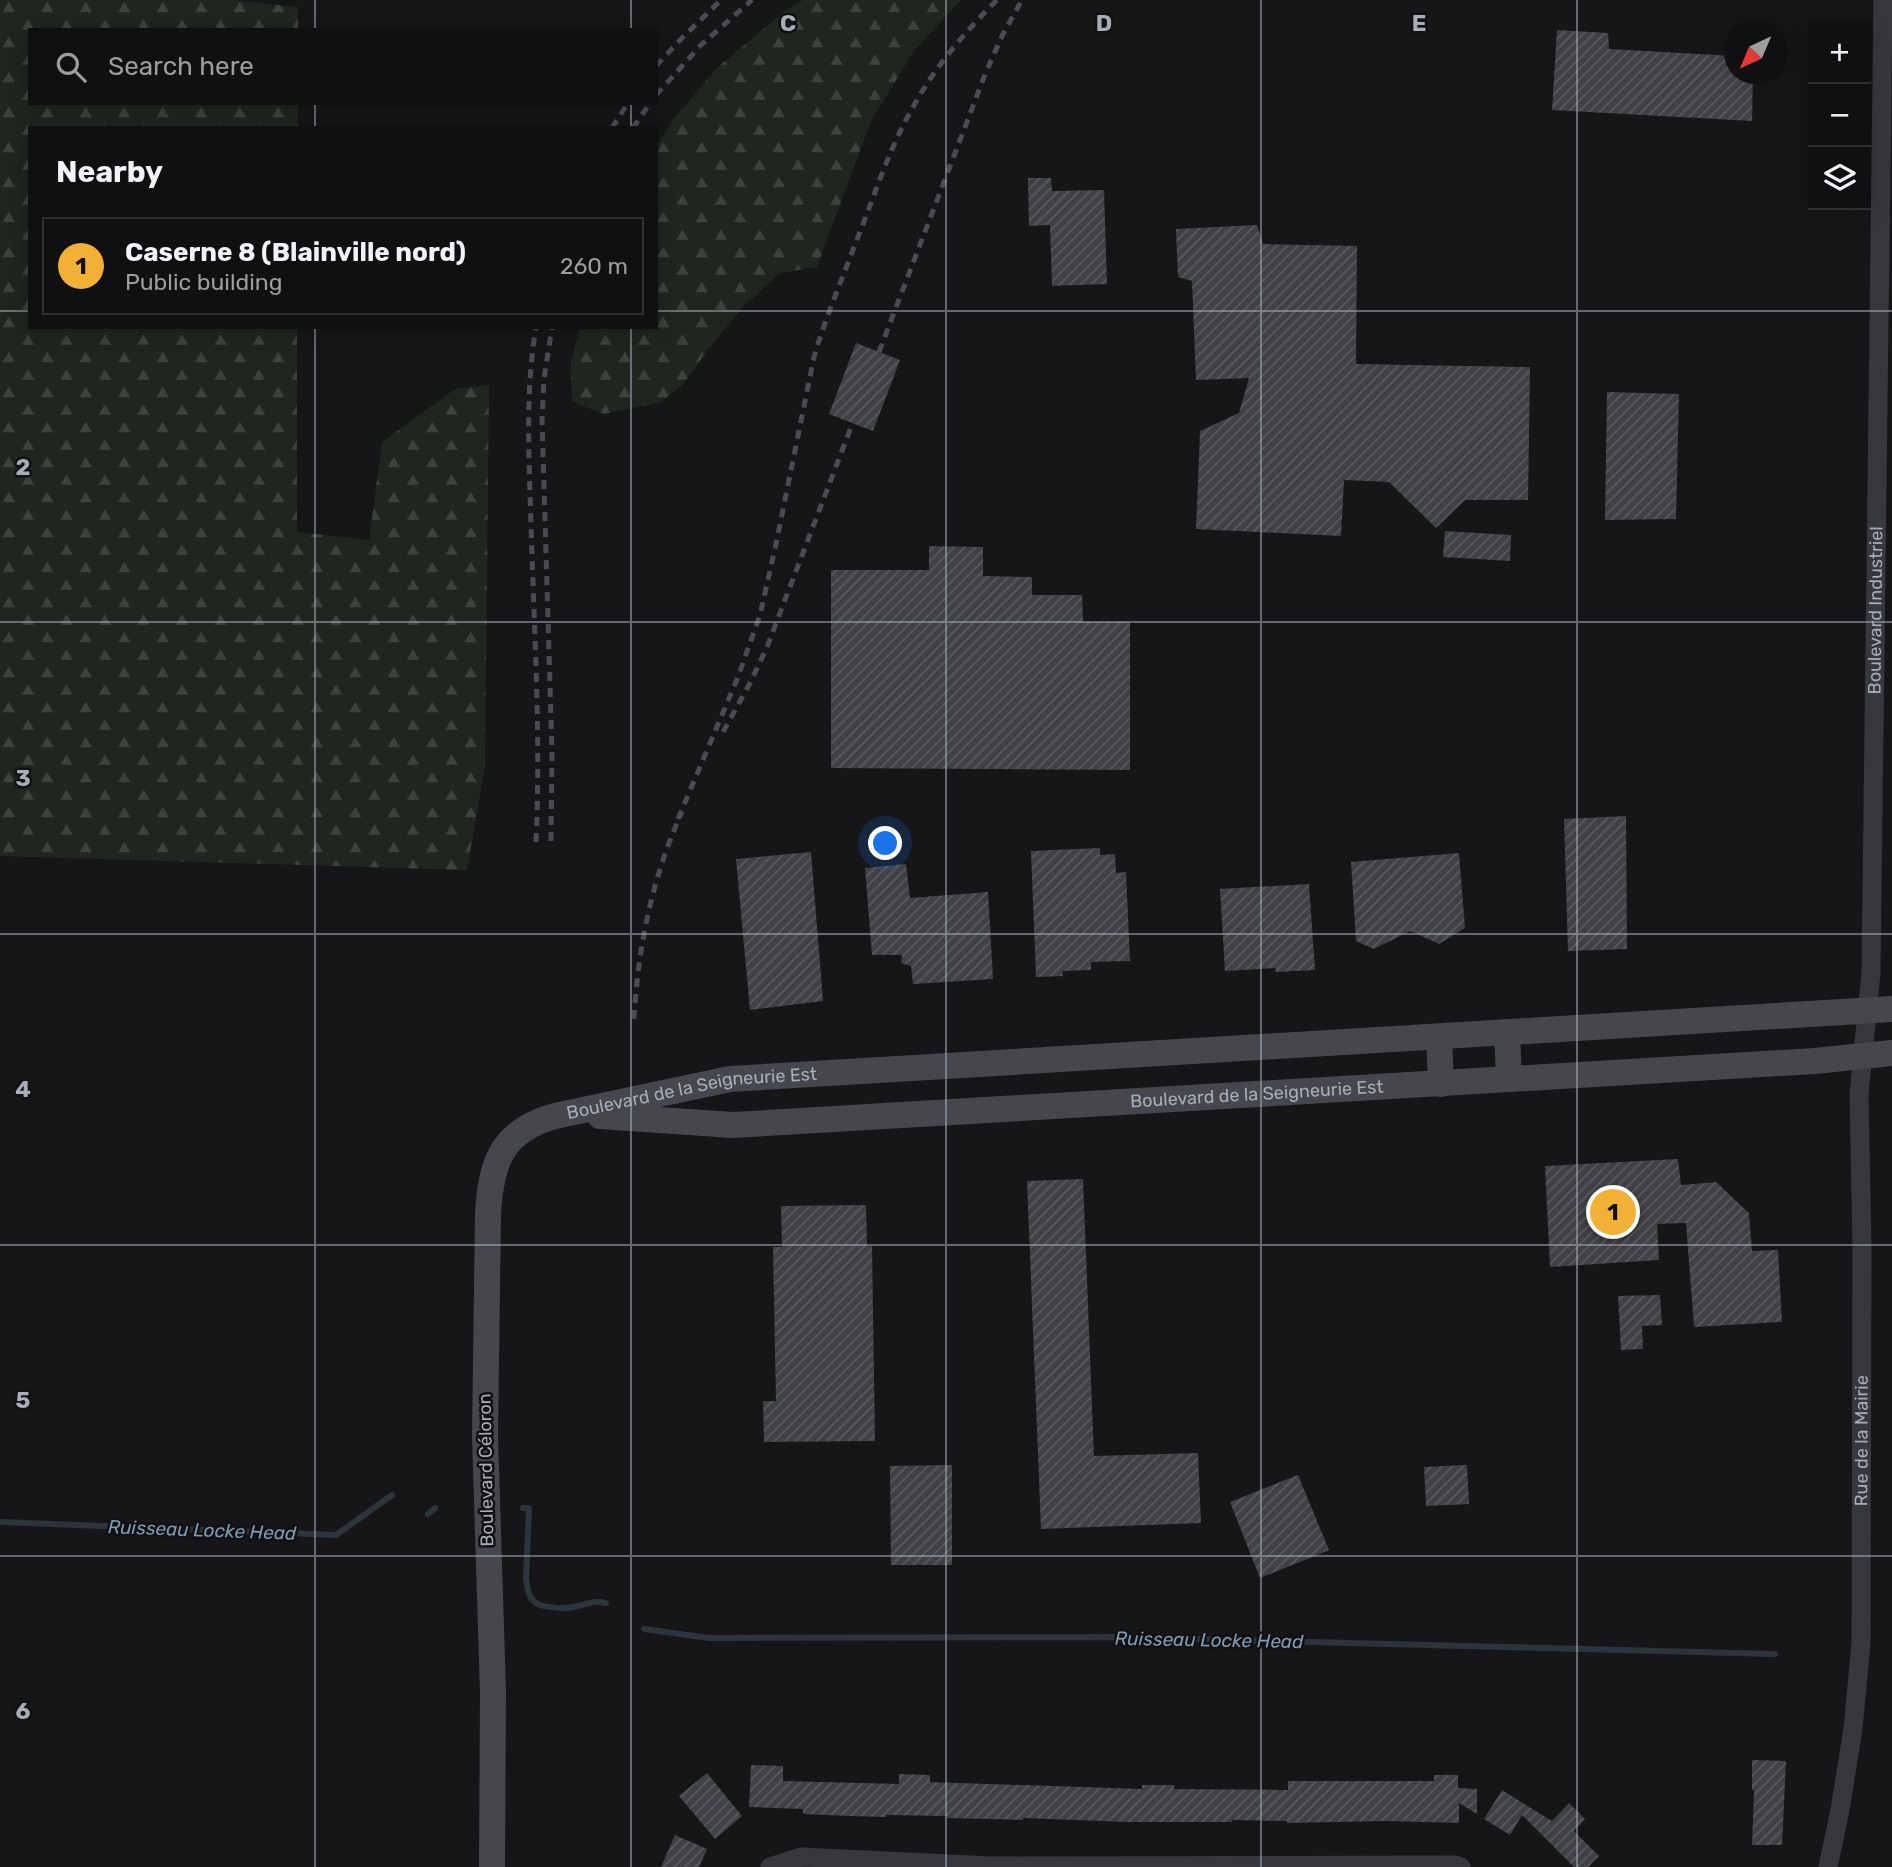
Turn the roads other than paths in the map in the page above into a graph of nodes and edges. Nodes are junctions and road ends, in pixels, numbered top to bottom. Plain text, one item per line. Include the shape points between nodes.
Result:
1 (1883, 0) edge
2 (1879, 1010) edge
3 (1507, 1032) junction
4 (1439, 1037) junction
5 (1265, 1048) junction
6 (1185, 1053) junction
7 (1892, 1053) edge
8 (1862, 1057) junction
9 (901, 1068) junction
10 (1509, 1079) junction
11 (1441, 1084) junction
12 (1267, 1093) junction
13 (1188, 1098) junction
14 (566, 1114) junction
15 (904, 1115) junction
16 (1832, 1866) edge
17 (492, 1867) edge
18 (770, 1867) edge
19 (992, 1867) edge
20 (1461, 1867) edge

1 - 2 street, Boulevard Industriel via 1871,973
2 - 3 main road, Boulevard de la Seigneurie Est
2 - 8 street, Rue de la Mairie
3 - 4 main road, Boulevard de la Seigneurie Est
3 - 10 main road
4 - 5 main road, Boulevard de la Seigneurie Est
4 - 11 main road
5 - 6 main road, Boulevard de la Seigneurie Est
5 - 12 main road
6 - 9 main road, Boulevard de la Seigneurie Est
6 - 13 main road
7 - 8 main road, Boulevard de la Seigneurie Est
8 - 10 main road, Boulevard de la Seigneurie Est
8 - 16 street, Rue de la Mairie via 1861,1643
9 - 14 main road, Boulevard de la Seigneurie Est via 730,1079
9 - 15 main road
10 - 11 main road, Boulevard de la Seigneurie Est
11 - 12 main road, Boulevard de la Seigneurie Est
12 - 13 main road, Boulevard de la Seigneurie Est
13 - 15 main road, Boulevard de la Seigneurie Est
14 - 15 main road, Boulevard de la Seigneurie Est via 733,1125
14 - 17 main road, Boulevard Céloron via 541,1121 511,1140 497,1161 489,1191 485,1436 493,1692
18 - 19 street via 801,1857
19 - 20 street

